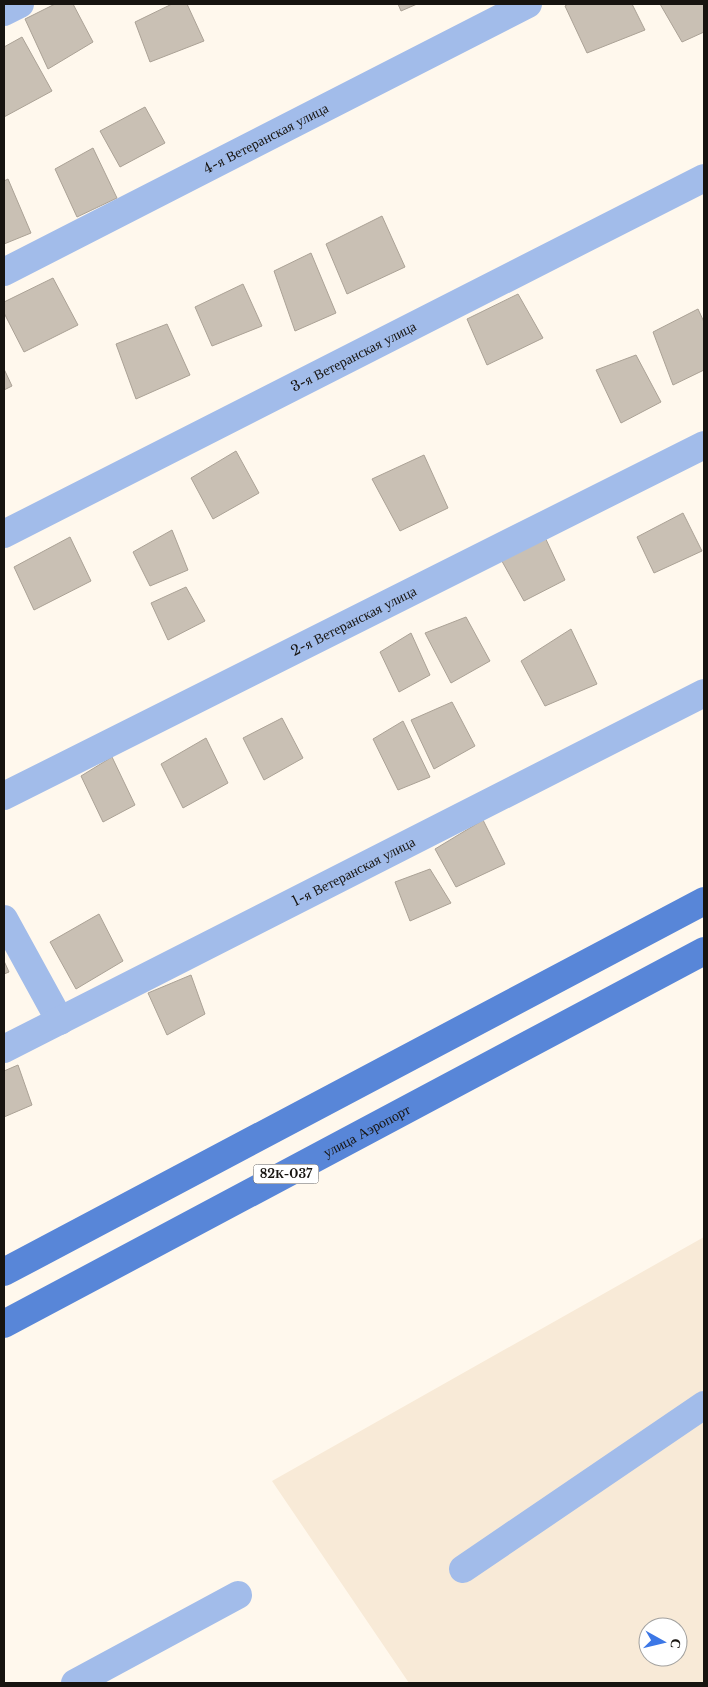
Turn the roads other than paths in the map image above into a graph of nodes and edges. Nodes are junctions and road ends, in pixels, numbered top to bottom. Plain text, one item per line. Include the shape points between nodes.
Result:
1 (20, 4) edge
2 (528, 4) edge
3 (4, 12) edge
4 (704, 178) edge
5 (4, 272) edge
6 (704, 445) edge
7 (4, 534) edge
8 (704, 693) edge
9 (4, 796) edge
10 (704, 901) edge
11 (4, 919) edge
12 (704, 951) edge
13 (60, 1021) junction
14 (4, 1049) edge
15 (4, 1272) edge
16 (4, 1324) edge
17 (704, 1405) edge
18 (463, 1569) dead end
19 (238, 1595) dead end
20 (75, 1683) edge

1 - 3 street
2 - 5 street, 4-я Ветеранская улица
4 - 7 street, 3-я Ветеранская улица
6 - 9 street, 2-я Ветеранская улица
8 - 13 street, 1-я Ветеранская улица
10 - 15 main road
11 - 13 street
12 - 16 main road, улица Аэропорт / 82К-037
13 - 14 street, 1-я Ветеранская улица
17 - 18 street
19 - 20 street

